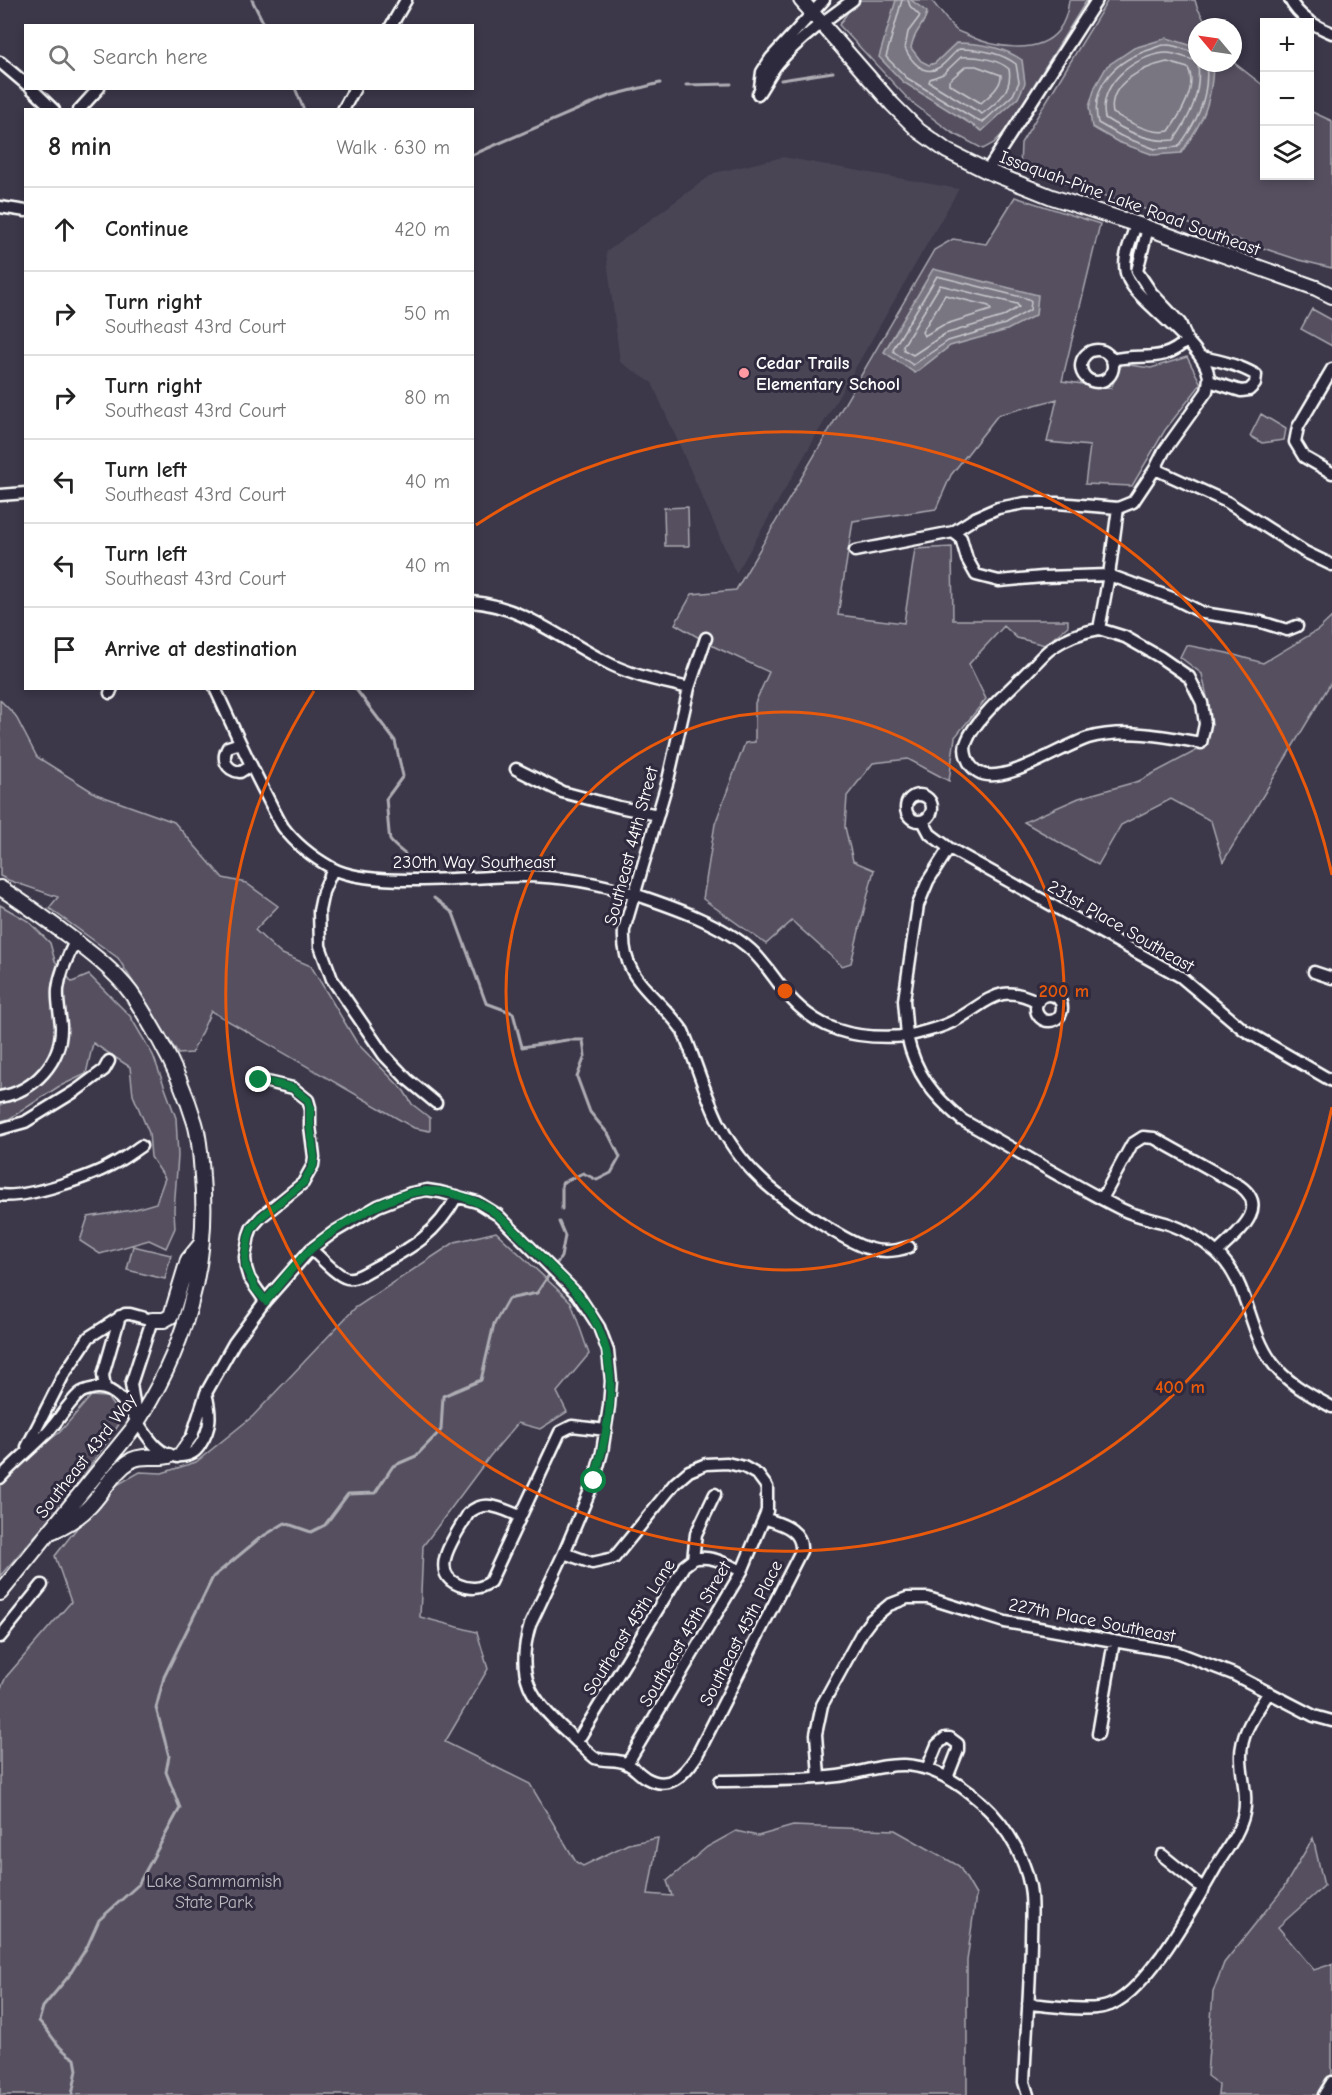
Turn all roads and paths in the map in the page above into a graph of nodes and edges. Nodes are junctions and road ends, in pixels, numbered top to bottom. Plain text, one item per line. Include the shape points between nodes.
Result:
1 (406, 0) edge
2 (801, 0) edge
3 (824, 0) edge
4 (853, 0) edge
5 (1097, 0) edge
6 (1290, 0) edge
7 (812, 12) junction
8 (822, 22) junction
9 (392, 24) edge
10 (1332, 33) edge
11 (0, 62) edge
12 (24, 82) edge
13 (33, 90) edge
14 (97, 90) edge
15 (354, 90) edge
16 (52, 108) edge
17 (81, 108) edge
18 (344, 108) edge
19 (987, 171) junction
20 (0, 207) edge
21 (24, 211) edge
22 (1142, 226) junction
23 (1332, 296) edge
24 (1187, 340) junction
25 (1201, 357) junction
26 (1112, 360) dead end
27 (1332, 369) edge
28 (1209, 381) junction
29 (1155, 469) junction
30 (1332, 473) edge
31 (24, 493) edge
32 (0, 495) edge
33 (1118, 508) junction
34 (953, 532) junction
35 (855, 551) dead end
36 (1332, 566) edge
37 (1109, 575) junction
38 (474, 602) edge
39 (1297, 626) dead end
40 (1099, 629) junction
41 (706, 638) dead end
42 (689, 688) junction
43 (216, 690) edge
44 (240, 743) junction
45 (251, 765) junction
46 (516, 769) dead end
47 (658, 815) junction
48 (923, 821) dead end
49 (949, 848) junction
50 (333, 869) junction
51 (0, 888) edge
52 (633, 894) junction
53 (75, 941) junction
54 (1314, 972) dead end
55 (1332, 978) edge
56 (1038, 1002) dead end
57 (907, 1036) junction
58 (109, 1061) dead end
59 (259, 1080) dead end
60 (1332, 1081) edge
61 (0, 1097) edge
62 (436, 1103) dead end
63 (0, 1129) edge
64 (141, 1146) dead end
65 (0, 1195) edge
66 (457, 1196) junction
67 (1102, 1199) junction
68 (201, 1244) junction
69 (909, 1247) dead end
70 (311, 1249) junction
71 (1216, 1253) junction
72 (266, 1301) junction
73 (120, 1317) junction
74 (152, 1320) junction
75 (131, 1384) junction
76 (105, 1388) junction
77 (117, 1395) junction
78 (1331, 1404) edge
79 (137, 1422) junction
80 (606, 1430) junction
81 (24, 1453) junction
82 (173, 1456) junction
83 (0, 1478) edge
84 (715, 1494) dead end
85 (520, 1516) junction
86 (764, 1518) junction
87 (49, 1533) junction
88 (564, 1553) junction
89 (693, 1559) junction
90 (742, 1571) junction
91 (42, 1585) dead end
92 (0, 1593) edge
93 (0, 1637) edge
94 (1114, 1641) junction
95 (1269, 1692) junction
96 (1332, 1721) edge
97 (1098, 1734) dead end
98 (577, 1742) junction
99 (627, 1764) junction
100 (927, 1769) junction
101 (819, 1777) junction
102 (947, 1778) junction
103 (720, 1781) dead end
104 (1162, 1855) dead end
105 (1203, 1889) junction
106 (1028, 2004) junction
107 (1332, 2082) edge
108 (1028, 2095) edge
109 (1324, 2095) edge

1 - 9 street
2 - 7 main road, Issaquah-Pine Lake Road Southeast
3 - 7 street
4 - 8 street
5 - 19 street
6 - 10 street via 1311,23
7 - 8 main road, Issaquah-Pine Lake Road Southeast
7 - 8 street via 766,64 758,94 777,64
8 - 19 main road, Issaquah-Pine Lake Road Southeast via 919,131 947,151
11 - 12 street
13 - 16 street
14 - 17 street
15 - 18 street
19 - 22 main road, Issaquah-Pine Lake Road Southeast
20 - 21 street
22 - 23 main road, Issaquah-Pine Lake Road Southeast
22 - 24 street via 1137,271 1180,323
24 - 25 street
24 - 26 street via 1168,355
25 - 28 street
25 - 28 street via 1242,367 1256,375 1249,390
27 - 30 street via 1298,427 1295,442 1304,457
28 - 29 street via 1207,391
29 - 33 street via 1133,502
29 - 36 street via 1227,502
31 - 32 street
33 - 34 street via 1025,503 998,508
33 - 37 street
34 - 35 street
34 - 37 street via 962,538 976,576 999,580
37 - 39 street via 1203,613 1287,630
37 - 40 street
38 - 42 street via 527,618 622,670
40 - 40 street via 1077,633 1052,647 977,724 966,742 967,760 978,772 996,777 1088,738 1155,735 1201,743 1205,724 1202,703 1189,677 1125,637
41 - 42 street, Southeast 44th Street
42 - 47 street, Southeast 44th Street
43 - 44 street, 230th Way Southeast
44 - 45 street, 230th Way Southeast
44 - 45 street via 228,747 226,763 231,770 240,772
45 - 50 street, 230th Way Southeast via 284,828
46 - 47 street via 572,795
47 - 52 street, Southeast 44th Street
48 - 49 street, 231st Place Southeast via 930,834
49 - 57 street via 918,905 904,1000
49 - 60 street, 231st Place Southeast via 1181,977 1245,1030
50 - 52 street, 230th Way Southeast via 361,877 410,879 524,876 594,884
50 - 62 street via 319,911 321,946 332,979 384,1055
51 - 53 main road, Southeast 43rd Way
52 - 57 street, 230th Way Southeast via 738,940 763,962 794,1002 823,1024 854,1035
52 - 69 street, Southeast 44th Street via 624,930 628,966 683,1031 721,1127 752,1171 791,1206 849,1241 882,1251
53 - 61 street via 59,986 60,1037 53,1058 47,1070 26,1089
53 - 68 main road, Southeast 43rd Way via 130,991 184,1090 195,1124 201,1163
54 - 55 street
56 - 57 street, 230th Way Southeast via 1020,994 1000,994 953,1021
57 - 67 street via 922,1079 963,1120
58 - 63 street via 104,1070 77,1090 25,1122
59 - 72 street via 293,1088 308,1100 314,1157 303,1183 261,1217 249,1235 246,1268
64 - 65 street via 112,1165 67,1182 18,1195
66 - 70 street via 427,1190 396,1197
66 - 70 street via 441,1222 422,1240 360,1275 341,1275
66 - 80 street via 490,1209 578,1294 599,1327 608,1351 611,1381
67 - 71 street via 1178,1228
67 - 71 street via 1132,1144 1143,1137 1154,1138 1251,1195 1251,1215
68 - 74 main road via 188,1260 171,1316
68 - 79 main road, Southeast 43rd Way via 184,1331
70 - 72 street
71 - 78 street via 1238,1281 1271,1361 1282,1374
72 - 82 street via 223,1360 206,1393 211,1414 205,1437 189,1455
73 - 74 street via 130,1314
73 - 76 street via 103,1375
73 - 81 street via 94,1333 79,1349
74 - 75 street
75 - 77 street
75 - 79 street
76 - 77 street
76 - 81 street via 80,1394
77 - 79 street
79 - 82 street via 157,1446
79 - 87 main road, Southeast 43rd Way
80 - 85 street via 572,1426 560,1432
80 - 88 street via 594,1481
81 - 83 street
82 - 87 main road via 130,1462 89,1507
84 - 89 street, Southeast 45th Lane via 696,1534
85 - 85 street via 494,1575 484,1586 466,1588 451,1582 444,1558 471,1510 486,1505
86 - 88 street, Southeast 45th Street via 768,1493 758,1474 735,1464 706,1464 688,1471 675,1483 614,1558 592,1563
86 - 90 street, Southeast 45th Street
86 - 99 street, Southeast 45th Place via 793,1530 801,1541 801,1551 696,1757 680,1777 663,1784 647,1779
87 - 92 main road, Southeast 43rd Way
88 - 98 street via 530,1625 523,1661 536,1700
89 - 90 street via 708,1557
89 - 98 street, Southeast 45th Lane via 684,1566
90 - 99 street, Southeast 45th Street
91 - 93 street
94 - 95 street, 227th Place Southeast via 1194,1658
94 - 97 street
94 - 101 street, 227th Place Southeast via 1005,1622 928,1598 907,1598 889,1605 862,1632 822,1705 816,1734
95 - 96 street, 227th Place Southeast
95 - 105 street via 1242,1742 1243,1814
98 - 99 street via 595,1758
100 - 101 street via 891,1765
100 - 102 street
100 - 102 street via 937,1745 950,1738 958,1744 958,1750
101 - 103 street
102 - 106 street via 983,1803 1001,1822 1024,1867 1032,1910
104 - 105 street
105 - 106 street via 1162,1955 1117,2002 1091,2008
106 - 108 street via 1024,2082
107 - 109 street

